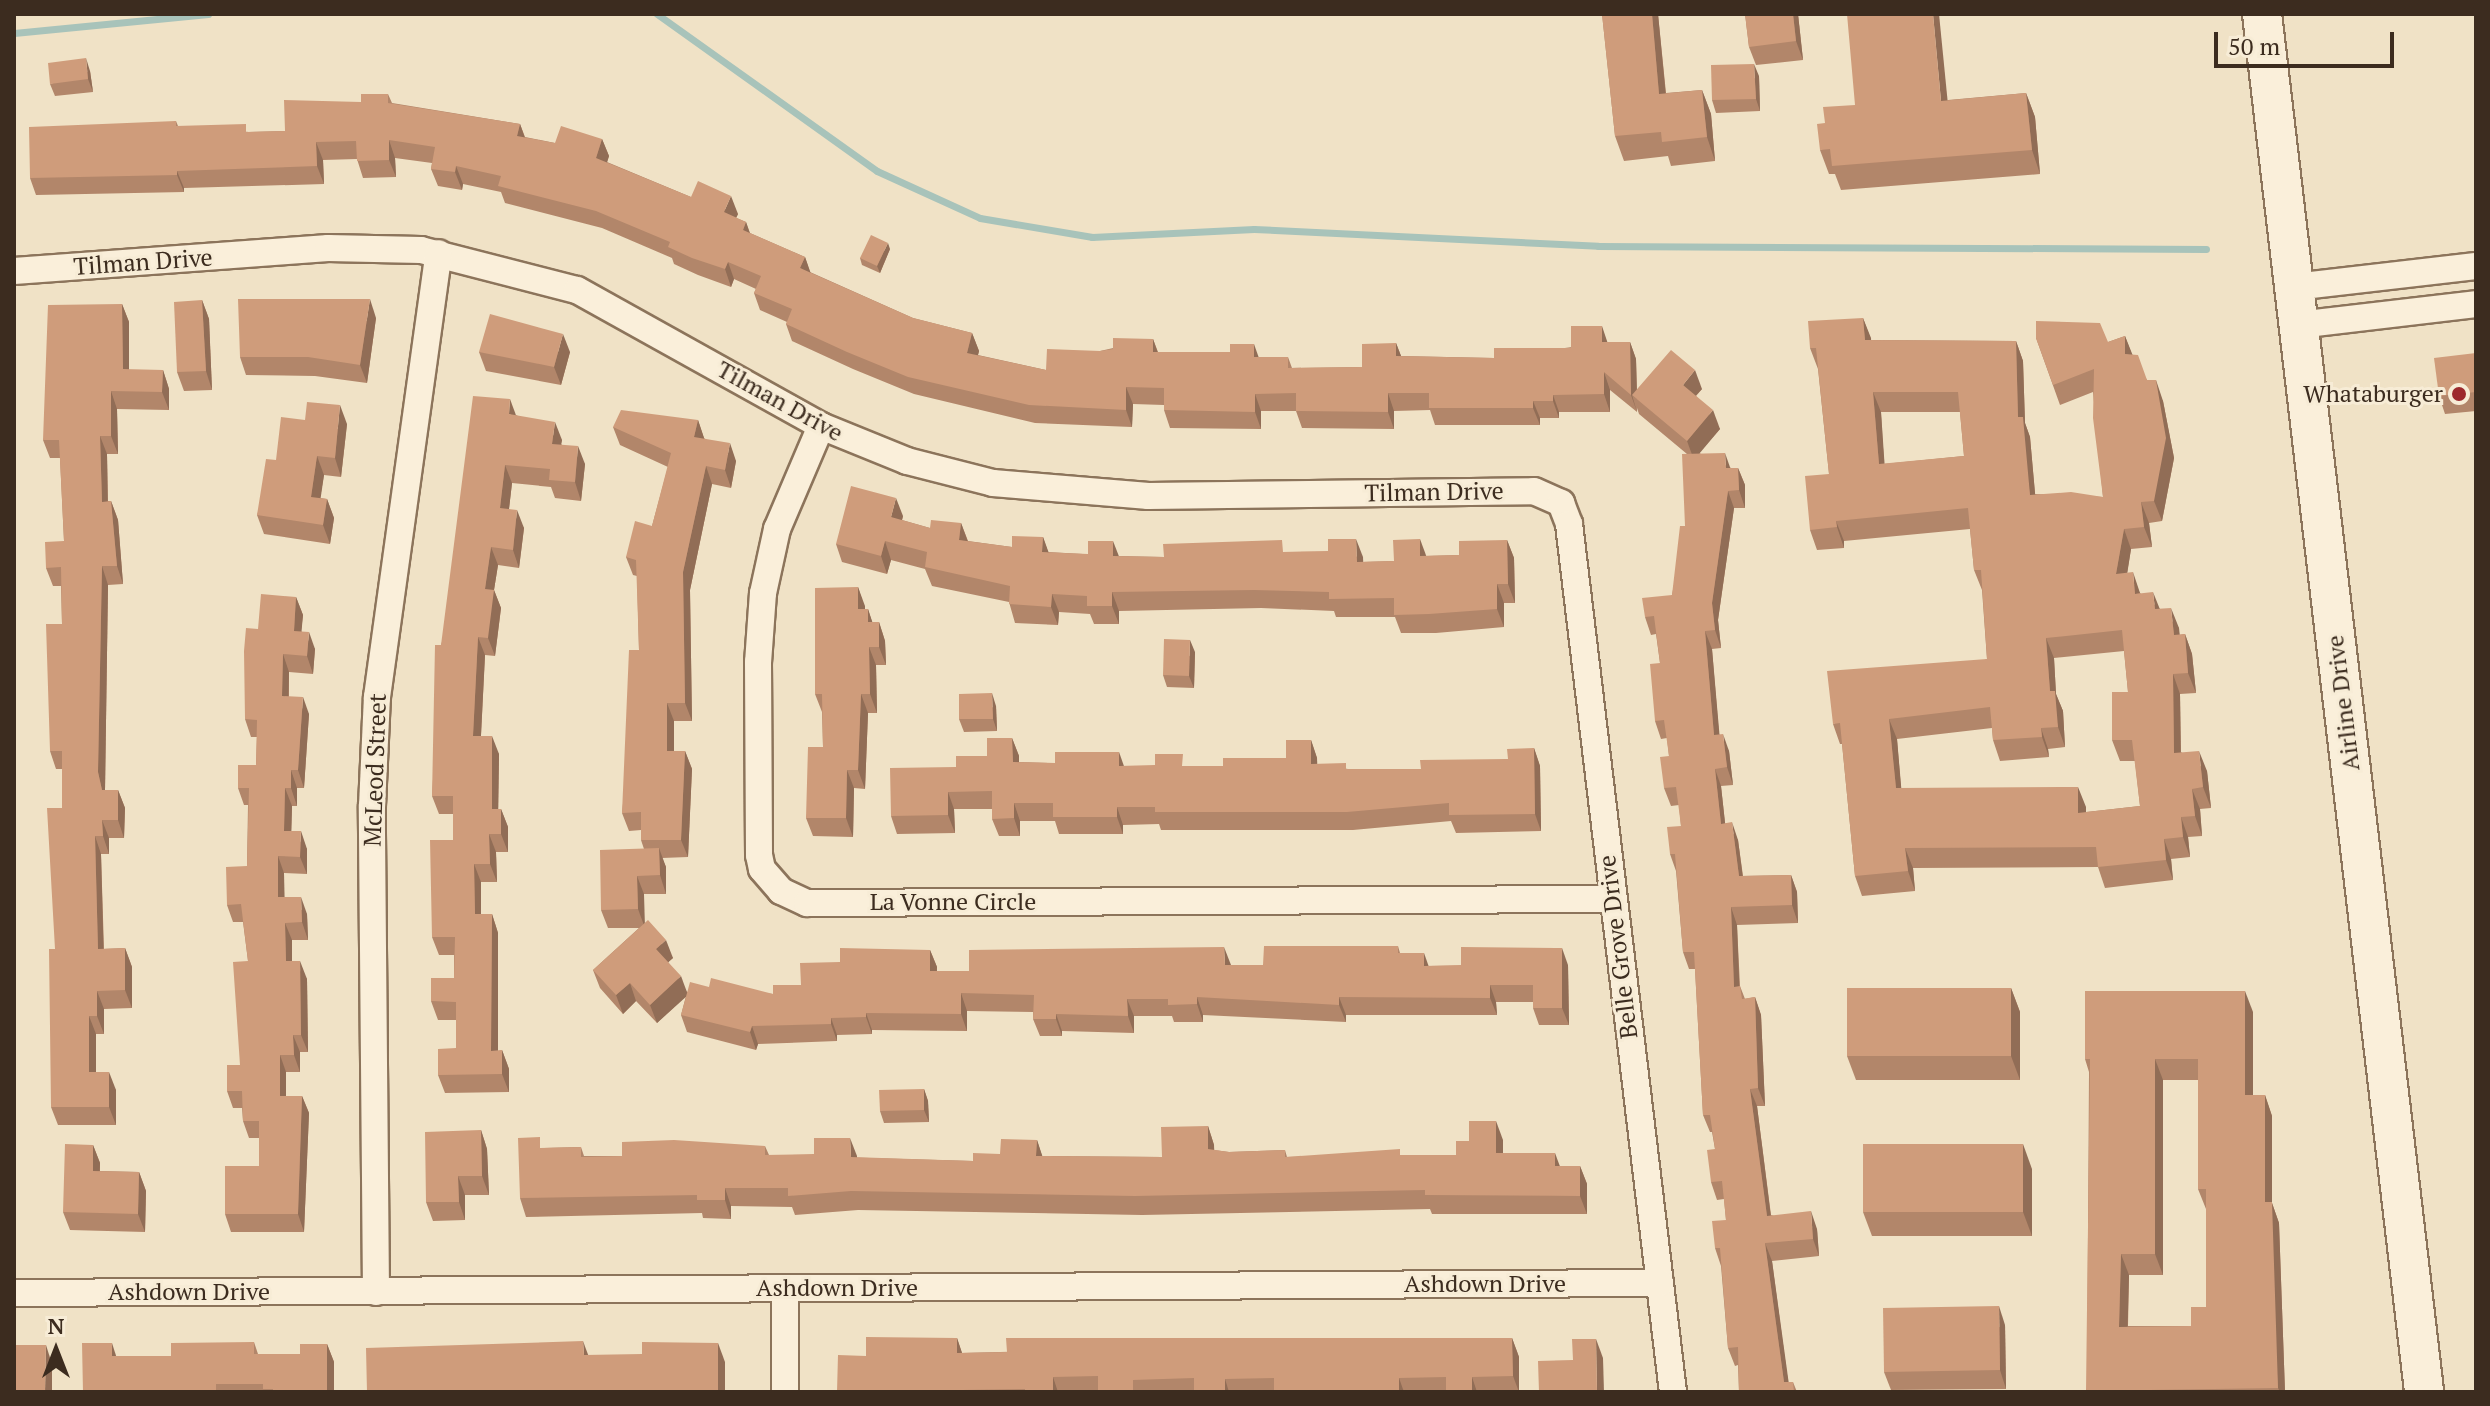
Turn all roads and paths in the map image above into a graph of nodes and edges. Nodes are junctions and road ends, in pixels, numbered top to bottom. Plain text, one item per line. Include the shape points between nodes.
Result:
1 (2262, 14) edge
2 (439, 253) junction
3 (2476, 266) edge
4 (14, 271) edge
5 (2294, 287) junction
6 (2476, 304) edge
7 (2298, 325) junction
8 (821, 426) junction
9 (1561, 503) joint
10 (1611, 899) junction
11 (1660, 1283) junction
12 (785, 1288) junction
13 (376, 1292) junction
14 (14, 1293) edge
15 (785, 1392) edge
16 (1673, 1392) edge
17 (2424, 1392) edge

1 - 5 main road, Airline Drive
2 - 4 street, Tilman Drive via 328,248
2 - 8 street, Tilman Drive via 577,290
2 - 13 street, McLeod Street via 376,711
3 - 5 street
5 - 7 main road, Airline Drive
6 - 7 street
7 - 17 main road, Airline Drive
8 - 9 street, Tilman Drive via 907,461 1042,491 1148,496 1534,491
8 - 10 street, La Vonne Circle via 777,529 761,616 759,855 762,869 781,891 807,903
9 - 10 street, Belle Grove Drive via 1569,524
10 - 11 street, Belle Grove Drive
11 - 12 street, Ashdown Drive
11 - 16 street, Belle Grove Drive
12 - 13 street, Ashdown Drive
12 - 15 street
13 - 14 street, Ashdown Drive

